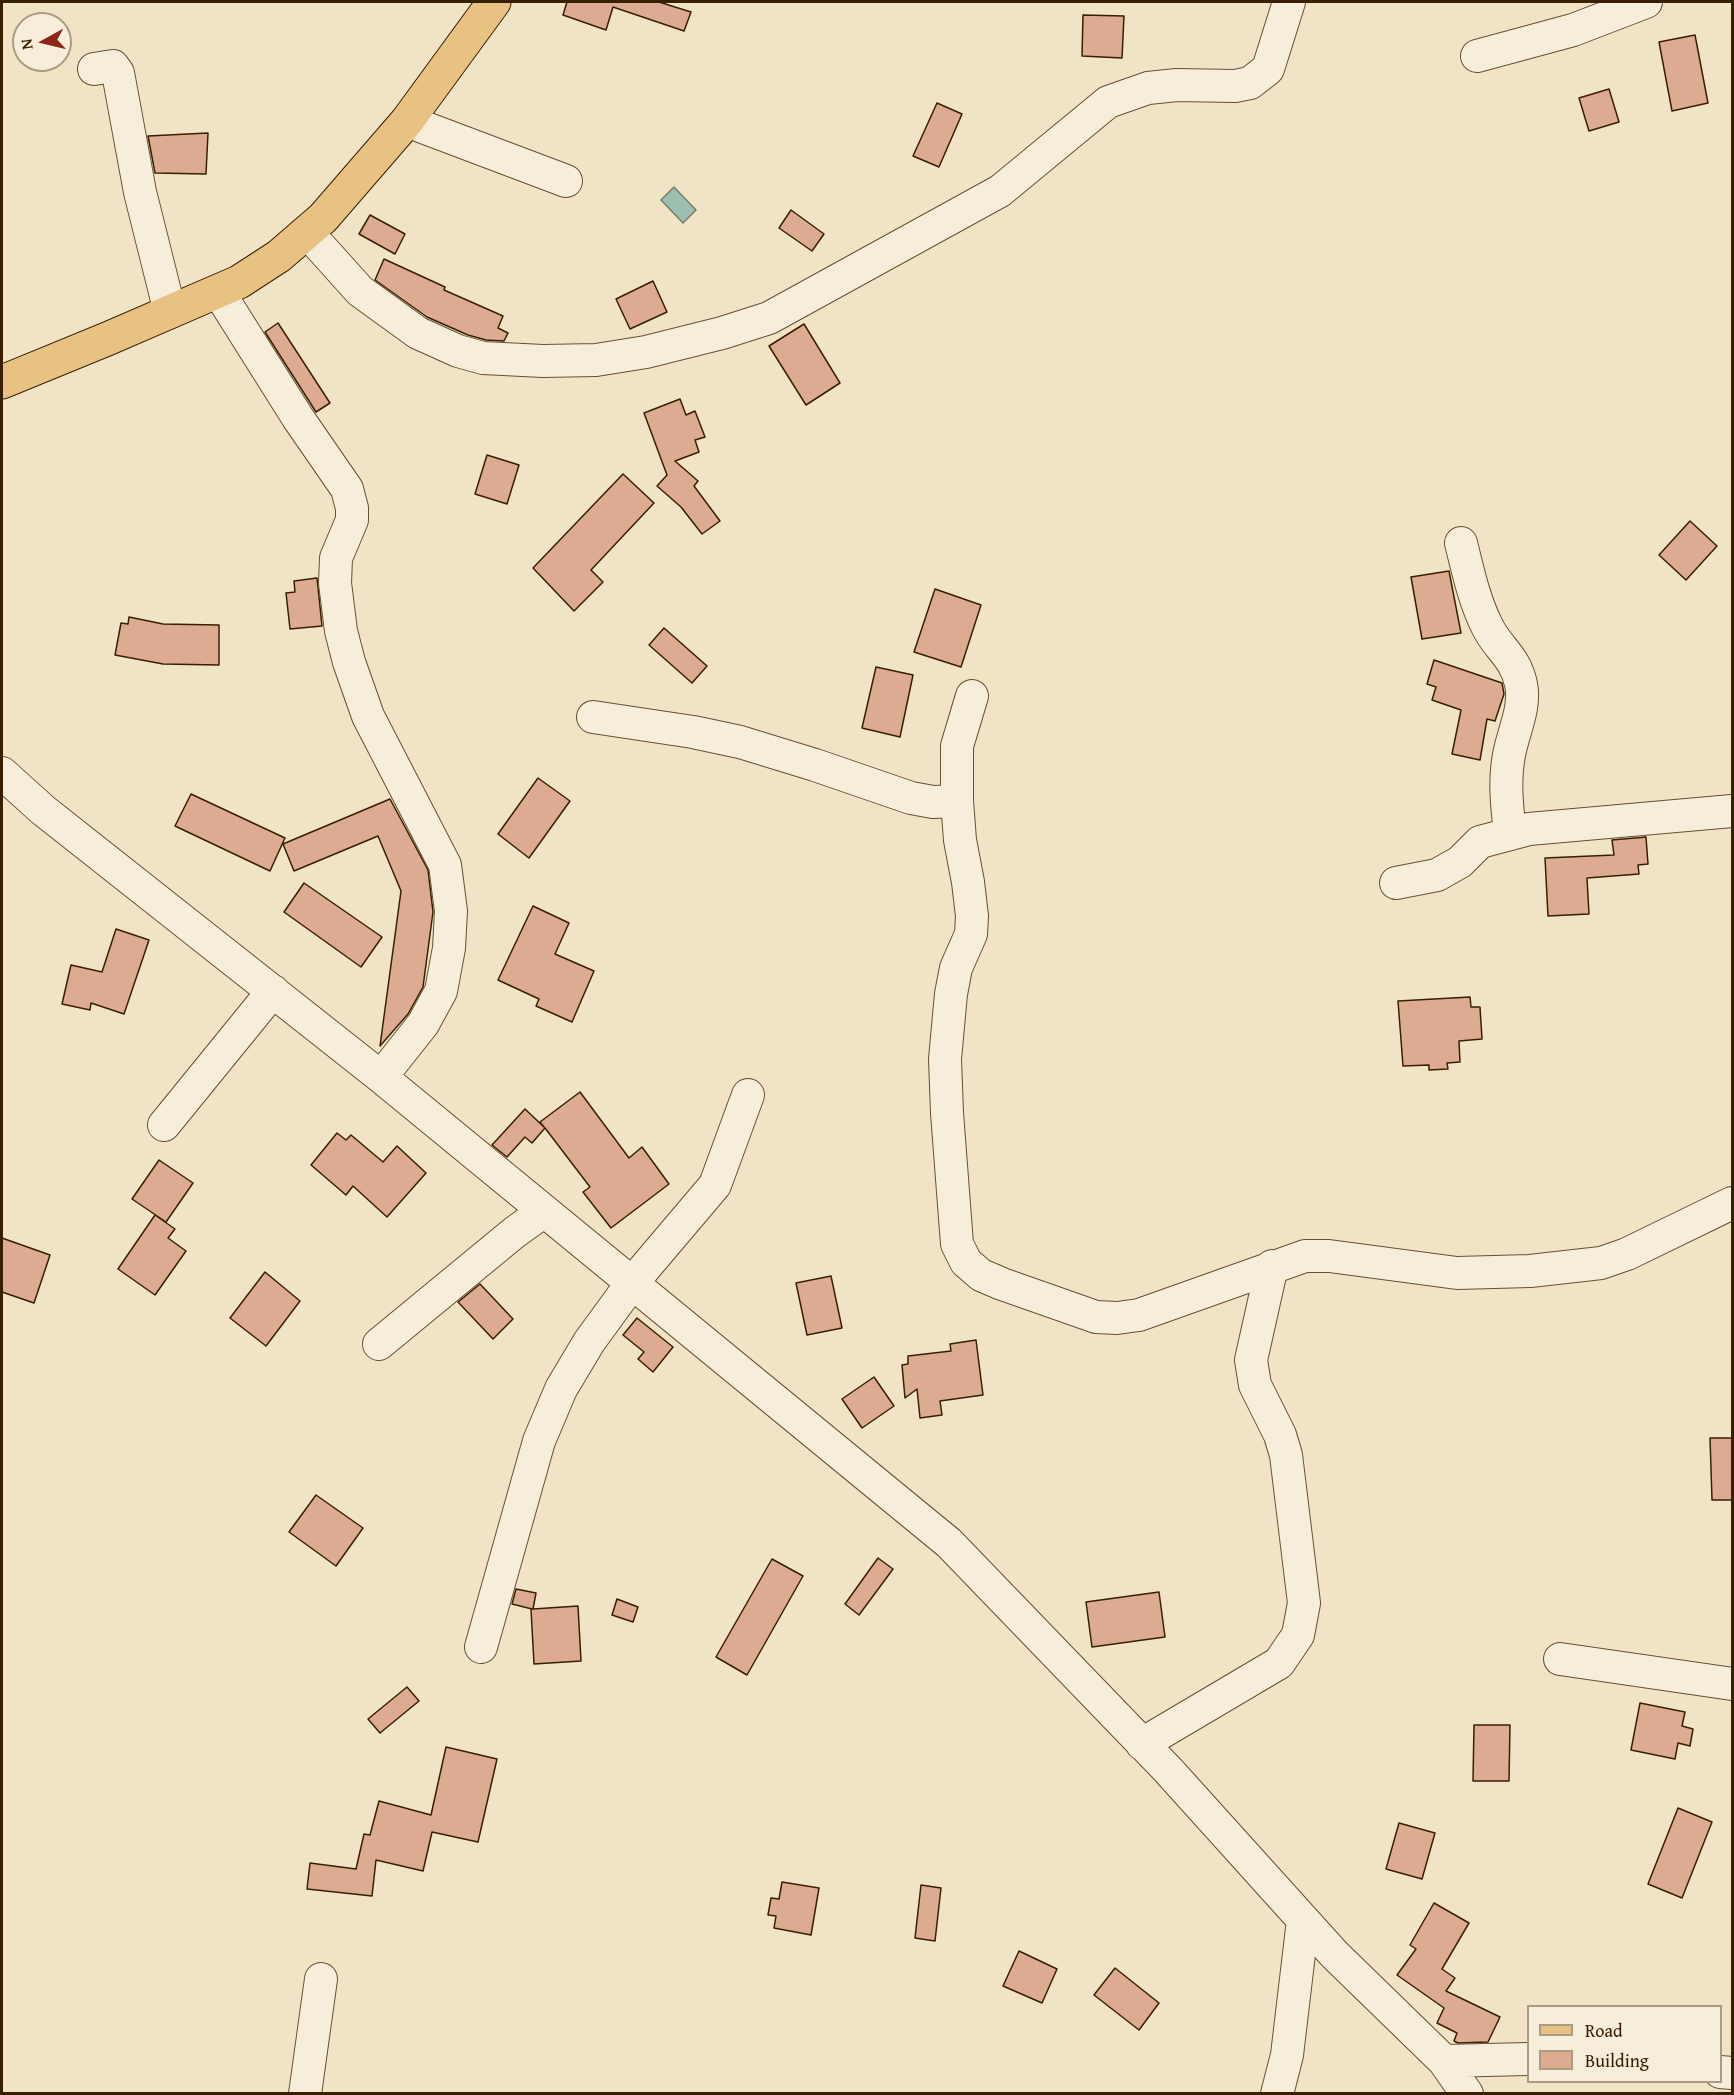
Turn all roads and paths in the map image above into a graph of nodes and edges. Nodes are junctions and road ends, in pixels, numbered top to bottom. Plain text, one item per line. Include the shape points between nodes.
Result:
1 (494, 2) edge
2 (1289, 2) edge
3 (1646, 2) edge
4 (1477, 56) dead end
5 (94, 69) dead end
6 (407, 121) junction
7 (566, 181) dead end
8 (307, 232) junction
9 (218, 291) junction
10 (170, 312) junction
11 (2, 382) edge
12 (1461, 543) dead end
13 (972, 696) dead end
14 (593, 717) dead end
15 (2, 773) edge
16 (957, 801) junction
17 (1732, 811) edge
18 (1510, 833) junction
19 (1396, 883) dead end
20 (273, 992) junction
21 (381, 1077) junction
22 (748, 1095) dead end
23 (164, 1125) dead end
24 (1732, 1203) edge
25 (543, 1212) junction
26 (1272, 1266) junction
27 (632, 1283) junction
28 (379, 1344) dead end
29 (481, 1647) dead end
30 (1560, 1659) dead end
31 (1732, 1684) edge
32 (1142, 1744) junction
33 (1303, 1920) junction
34 (321, 1979) dead end
35 (1527, 2059) edge
36 (1443, 2061) junction
37 (305, 2094) edge
38 (1277, 2094) edge
39 (1467, 2094) edge

1 - 6 main road
2 - 8 street via 1268,69 1250,84 1148,88 1108,102 1000,191 769,318 657,349 596,360 483,358 458,351 418,333 360,291
3 - 4 street via 1572,30
5 - 10 street via 114,66 118,73 140,192
6 - 7 street
6 - 8 main road
8 - 9 main road via 279,256
9 - 10 main road
9 - 21 street via 346,489 352,520 336,558 335,584 349,662 368,716 445,865 451,911 441,991 423,1024
10 - 11 main road
12 - 18 street via 1480,611 1488,629 1516,666 1522,686 1522,702 1508,756 1506,796
13 - 16 street via 957,746
14 - 16 street via 740,742 911,798
15 - 20 street via 43,810
16 - 26 street via 972,916 971,934 956,968 951,994 945,1059 946,1113 957,1244 966,1262 981,1275 1002,1284 1096,1317 1118,1318 1139,1315
17 - 18 street
18 - 19 street via 1480,843 1460,862 1437,875
20 - 21 street
20 - 23 street
21 - 25 street
22 - 27 street via 716,1185
24 - 26 street via 1601,1263 1530,1271 1457,1273 1305,1256
25 - 27 street
25 - 28 street
26 - 32 street via 1251,1360 1255,1385 1286,1455 1304,1603 1298,1635 1279,1663
27 - 29 street via 561,1389 539,1441
27 - 32 street via 949,1543
30 - 31 street
32 - 33 street
33 - 36 street
33 - 38 street via 1287,2055
34 - 37 street
35 - 36 street
36 - 39 street

